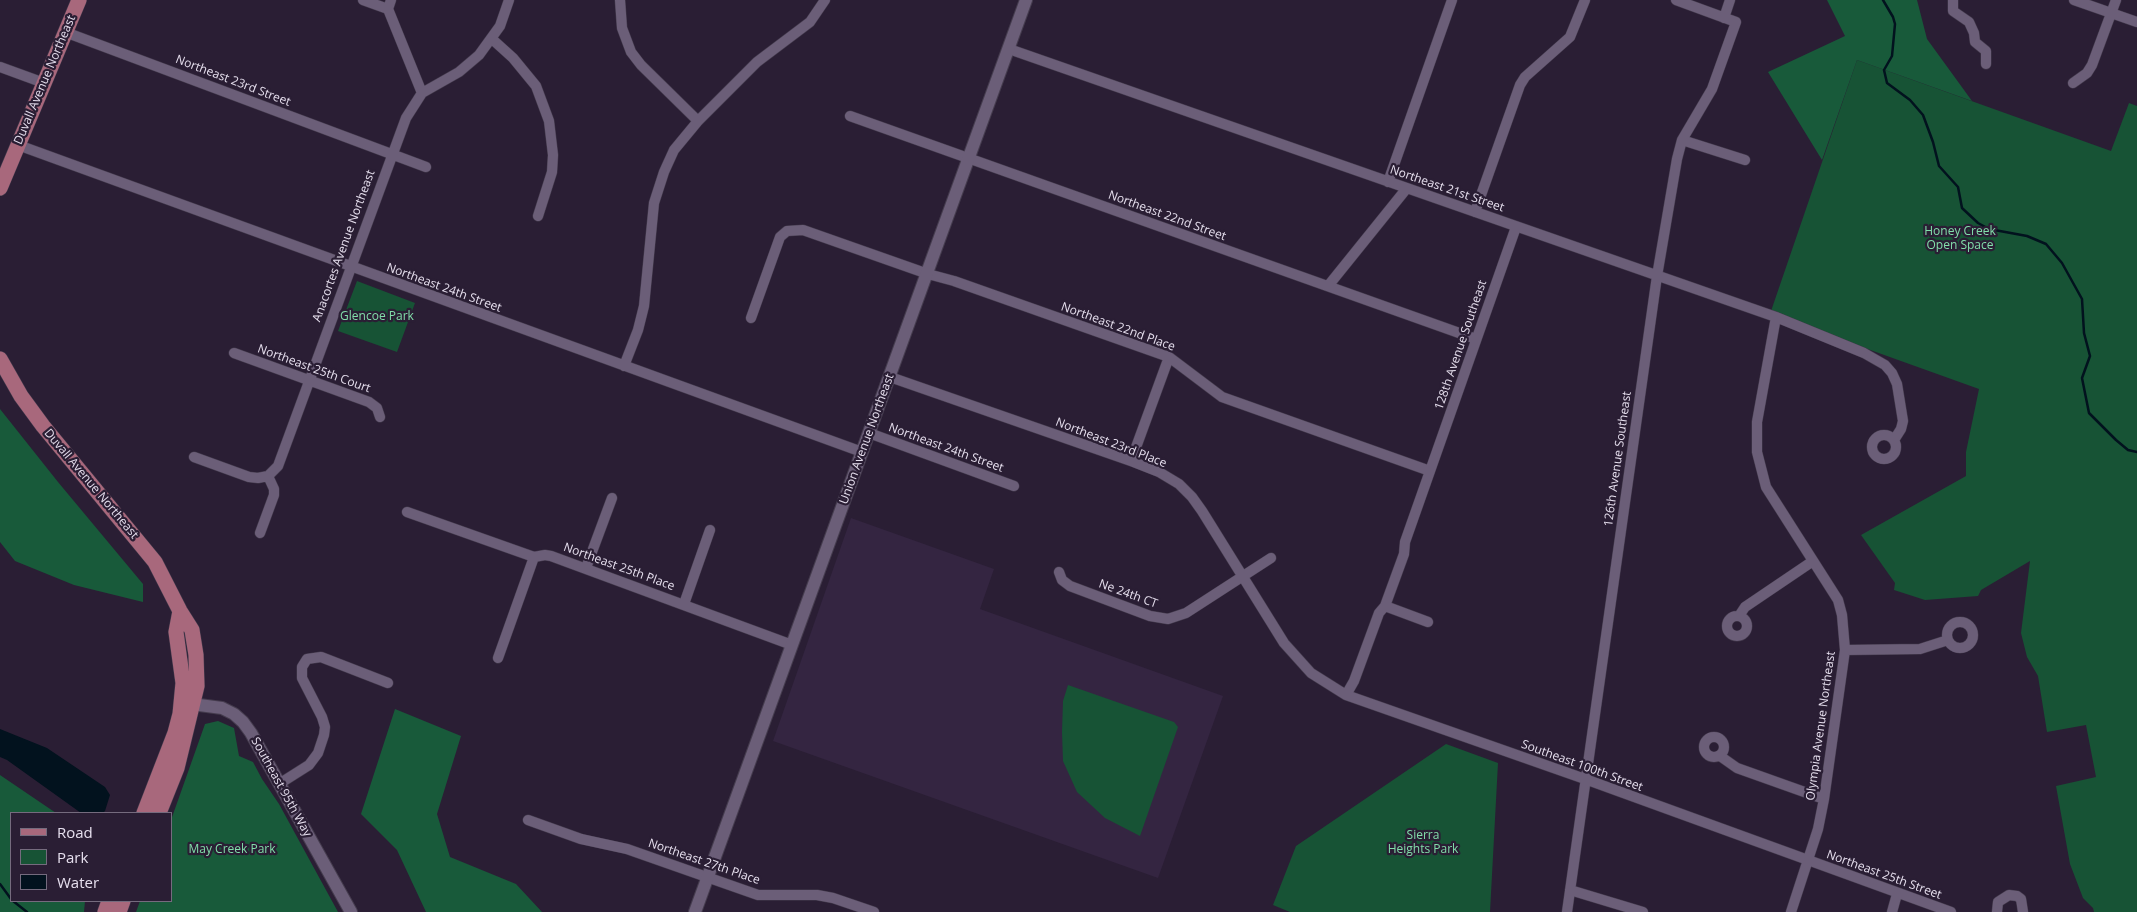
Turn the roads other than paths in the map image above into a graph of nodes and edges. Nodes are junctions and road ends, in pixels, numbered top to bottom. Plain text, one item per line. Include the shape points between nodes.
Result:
1 (363, 0) edge
2 (509, 0) edge
3 (620, 0) edge
4 (825, 0) edge
5 (1026, 0) edge
6 (1452, 0) edge
7 (1585, 0) edge
8 (1676, 0) edge
9 (1730, 0) edge
10 (1953, 0) edge
11 (2074, 0) edge
12 (2116, 0) edge
13 (74, 1) edge
14 (390, 5) edge
15 (2112, 14) junction
16 (1724, 18) junction
17 (2137, 22) edge
18 (66, 32) junction
19 (492, 39) junction
20 (1009, 49) junction
21 (1986, 64) dead end
22 (0, 67) edge
23 (44, 83) junction
24 (2073, 83) dead end
25 (422, 93) junction
26 (850, 116) dead end
27 (698, 121) junction
28 (1682, 140) junction
29 (18, 145) junction
30 (391, 154) junction
31 (969, 159) junction
32 (1745, 160) dead end
33 (426, 167) dead end
34 (1388, 182) junction
35 (0, 188) edge
36 (1407, 188) junction
37 (1476, 212) junction
38 (538, 216) dead end
39 (1516, 227) junction
40 (350, 267) junction
41 (928, 274) junction
42 (1657, 276) junction
43 (1328, 286) junction
44 (1776, 317) junction
45 (751, 318) dead end
46 (1476, 339) junction
47 (234, 353) dead end
48 (1169, 357) junction
49 (0, 359) edge
50 (624, 366) junction
51 (890, 377) junction
52 (310, 380) junction
53 (380, 416) dead end
54 (869, 433) junction
55 (1894, 440) dead end
56 (862, 452) junction
57 (194, 457) dead end
58 (1131, 461) junction
59 (1430, 471) junction
60 (268, 476) junction
61 (1014, 486) dead end
62 (612, 498) dead end
63 (407, 512) dead end
64 (710, 530) dead end
65 (260, 533) dead end
66 (534, 557) junction
67 (1271, 558) dead end
68 (1813, 561) junction
69 (586, 568) junction
70 (1058, 572) dead end
71 (1243, 576) junction
72 (684, 604) junction
73 (1385, 606) junction
74 (180, 611) junction
75 (1739, 616) dead end
76 (1428, 622) dead end
77 (1948, 640) dead end
78 (792, 645) junction
79 (1845, 650) junction
80 (498, 658) dead end
81 (388, 683) dead end
82 (1346, 695) junction
83 (188, 704) junction
84 (1720, 756) dead end
85 (1585, 779) junction
86 (279, 784) junction
87 (1824, 799) junction
88 (144, 812) edge
89 (160, 812) edge
90 (528, 820) dead end
91 (1809, 861) junction
92 (708, 877) junction
93 (1570, 890) junction
94 (1897, 894) junction
95 (351, 912) edge
96 (695, 912) edge
97 (874, 912) edge
98 (1567, 912) edge
99 (1643, 912) edge
100 (1791, 912) edge
101 (1892, 912) edge
102 (1951, 912) edge
103 (1997, 912) edge
104 (2023, 912) edge

1 - 14 street
2 - 19 street, Anacortes Avenue Northeast
3 - 27 street via 622,28 631,52
4 - 27 street via 810,22 756,62
5 - 20 street, Union Avenue Northeast
6 - 34 street
7 - 37 street via 1570,37 1520,85
8 - 16 street
9 - 16 street
10 - 21 street via 1954,10 1969,22 1975,42 1986,51
11 - 15 street
12 - 15 street
13 - 18 main road, Duvall Avenue Northeast
14 - 25 street
15 - 17 street
15 - 24 street via 2092,65
16 - 28 street, 126th Avenue Southeast via 1736,22 1712,89
18 - 23 main road, Duvall Avenue Northeast
18 - 30 street, Northeast 23rd Street
19 - 25 street, Anacortes Avenue Northeast via 470,64
19 - 38 street via 536,86 549,121 552,172
20 - 31 street, Union Avenue Northeast
20 - 34 street, Northeast 21st Street
22 - 23 street
23 - 29 main road, Duvall Avenue Northeast
25 - 30 street, Anacortes Avenue Northeast via 406,118
26 - 31 street, Northeast 22nd Street
27 - 50 street via 674,150 659,184 644,306
28 - 32 street
28 - 42 street, 126th Avenue Southeast
29 - 35 main road, Duvall Avenue Northeast
29 - 40 street, Northeast 24th Street
30 - 33 street, Northeast 23rd Street
30 - 40 street, Anacortes Avenue Northeast
31 - 41 street, Union Avenue Northeast
31 - 43 street, Northeast 22nd Street
34 - 36 street, Northeast 21st Street
36 - 37 street, Northeast 21st Street
36 - 43 street
37 - 39 street, Northeast 21st Street
39 - 42 street, Northeast 21st Street
39 - 46 street, 128th Avenue Southeast
40 - 50 street, Northeast 24th Street
40 - 52 street, Anacortes Avenue Northeast
41 - 45 street, Northeast 22nd Place via 802,230 787,231 775,246
41 - 48 street, Northeast 22nd Place
41 - 51 street, Union Avenue Northeast
42 - 44 street, Northeast 21st Street
42 - 85 street, 126th Avenue Southeast
43 - 46 street, Northeast 22nd Street
44 - 55 street, Northeast 21st Street via 1875,358 1892,373 1901,396 1903,421
44 - 68 street, Olympia Avenue Northeast via 1757,422 1757,452 1766,487
46 - 59 street, 128th Avenue Southeast
47 - 52 street, Northeast 25th Court
48 - 58 street
48 - 59 street, Northeast 22nd Place via 1222,397
49 - 74 main road, Duvall Avenue Northeast via 43,426 155,562
50 - 56 street, Northeast 24th Street
51 - 54 street, Union Avenue Northeast
51 - 58 street, Northeast 23rd Place
52 - 53 street, Northeast 25th Court via 369,402
52 - 60 street, Anacortes Avenue Northeast via 278,466
54 - 56 street, Union Avenue Northeast
54 - 61 street, Northeast 24th Street
56 - 78 street, Union Avenue Northeast
57 - 60 street via 249,477
58 - 71 street, Northeast 23rd Place via 1160,472 1192,496
59 - 73 street, 128th Avenue Southeast
60 - 65 street via 274,495
62 - 69 street
63 - 66 street, Northeast 25th Place
64 - 72 street
66 - 69 street, Northeast 25th Place via 552,556
66 - 80 street
67 - 71 street, Ne 24th CT
68 - 75 street via 1744,607
68 - 79 street, Olympia Avenue Northeast via 1838,600 1844,623
69 - 72 street, Northeast 25th Place
70 - 71 street, Ne 24th CT via 1070,586 1160,619 1186,613
71 - 82 street, Northeast 23rd Place via 1284,643 1300,662 1326,684
72 - 78 street, Northeast 25th Place
73 - 76 street
73 - 82 street, 128th Avenue Southeast via 1379,613
74 - 83 main road via 176,632
74 - 83 main road, Duvall Avenue Northeast via 192,630 196,656 197,686
77 - 79 street via 1920,649
78 - 92 street, Union Avenue Northeast
79 - 87 street, Olympia Avenue Northeast
81 - 86 street via 321,658 307,659 302,667 302,678 322,716 324,735 318,753 309,764
82 - 85 street, Southeast 100th Street
83 - 86 street, Southeast 95th Way via 222,708 243,722
83 - 88 main road
83 - 89 main road via 177,768
84 - 87 street via 1738,768
85 - 91 street, Southeast 100th Street
85 - 93 street, 126th Avenue Southeast
86 - 95 street, Southeast 95th Way
87 - 91 street, Olympia Avenue Northeast
90 - 92 street, Northeast 27th Place
91 - 94 street, Northeast 25th Street
91 - 100 street, Olympia Avenue Northeast
92 - 96 street, Union Avenue Northeast
92 - 97 street, Northeast 27th Place via 758,895 817,895
93 - 98 street, 126th Avenue Southeast
93 - 99 street
94 - 101 street
94 - 102 street, Northeast 25th Street
103 - 104 street via 2001,898 2013,895 2021,899

